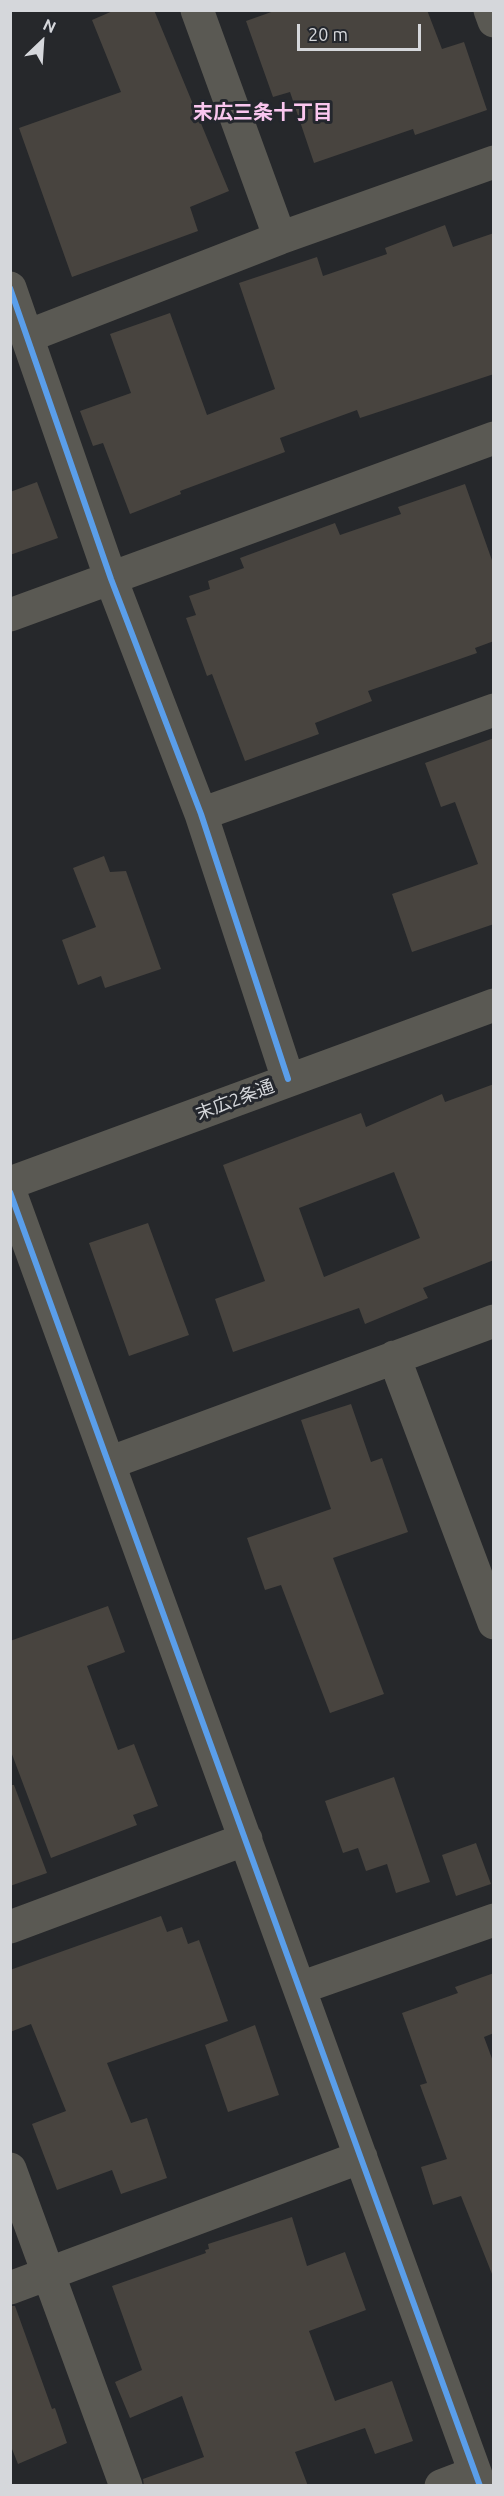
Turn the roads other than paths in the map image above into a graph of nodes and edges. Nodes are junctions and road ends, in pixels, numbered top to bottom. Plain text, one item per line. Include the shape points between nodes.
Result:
1 (197, 10) edge
2 (490, 10) edge
3 (494, 21) edge
4 (494, 162) edge
5 (280, 238) junction
6 (10, 288) edge
7 (28, 336) junction
8 (494, 438) edge
9 (111, 579) junction
10 (10, 615) edge
11 (494, 710) edge
12 (201, 814) junction
13 (494, 1005) edge
14 (288, 1079) junction
15 (10, 1184) edge
16 (10, 1192) edge
17 (494, 1321) edge
18 (394, 1357) junction
19 (109, 1463) junction
20 (493, 1622) edge
21 (246, 1839) junction
22 (494, 1920) edge
23 (10, 1927) edge
24 (300, 1988) junction
25 (361, 2157) junction
26 (10, 2169) edge
27 (48, 2274) junction
28 (10, 2288) edge
29 (478, 2479) edge
30 (126, 2486) edge
31 (441, 2486) edge

1 - 5 street
2 - 3 street
4 - 5 street
5 - 7 street
6 - 7 street
7 - 9 street
8 - 9 street
9 - 10 street
9 - 12 street
11 - 12 street
12 - 14 street
13 - 14 street, 末広2条通
14 - 15 street, 末広2条通
16 - 19 street
17 - 18 street
18 - 19 street
18 - 20 street
19 - 21 street
21 - 23 street
21 - 24 street
22 - 24 street
24 - 25 street
25 - 27 street
25 - 29 street
26 - 27 street
27 - 28 street
27 - 30 street
29 - 31 street

